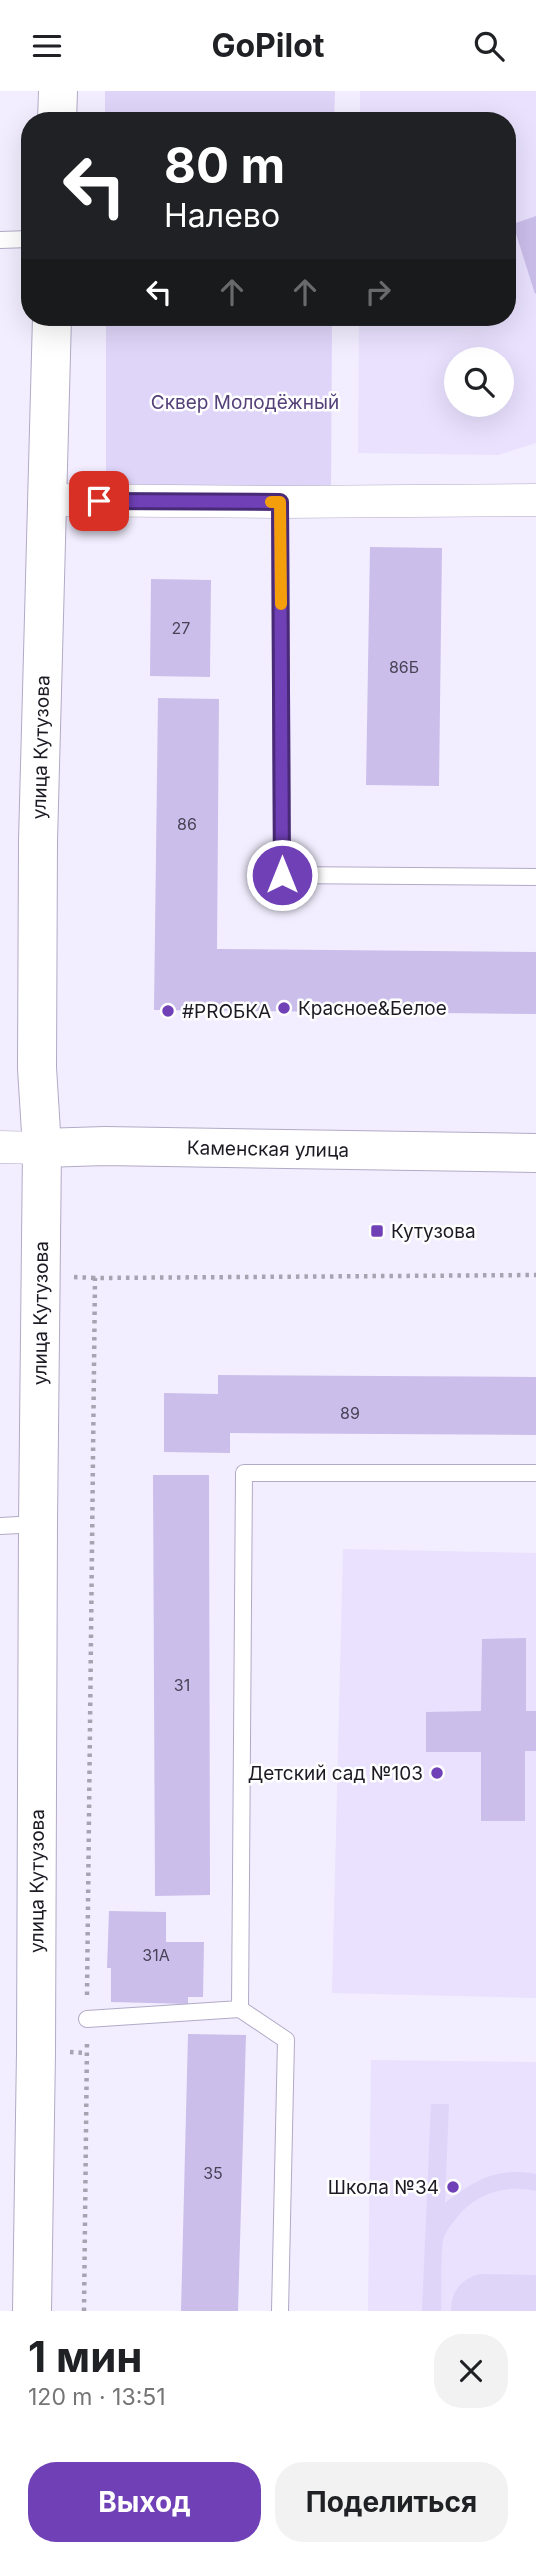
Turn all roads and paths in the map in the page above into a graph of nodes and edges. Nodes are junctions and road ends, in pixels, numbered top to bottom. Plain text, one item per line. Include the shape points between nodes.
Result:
1 (58, 91) edge
2 (57, 112) edge
3 (21, 239) edge
4 (0, 240) edge
5 (52, 326) edge
6 (48, 500) junction
7 (536, 500) edge
8 (280, 502) junction
9 (536, 877) edge
10 (0, 1147) edge
11 (42, 1148) junction
12 (536, 1153) edge
13 (536, 1275) edge
14 (536, 1473) edge
15 (37, 1524) junction
16 (0, 1526) edge
17 (240, 2009) junction
18 (87, 2019) junction
19 (32, 2311) edge
20 (84, 2311) edge
21 (280, 2311) edge

1 - 2 street
3 - 4 lane
5 - 6 street, улица Кутузова
6 - 8 street
6 - 11 street, улица Кутузова via 38,855 37,1068
7 - 8 street
8 - 9 lane via 282,875
10 - 11 street, Каменская улица
11 - 12 street, Каменская улица
11 - 15 street, улица Кутузова
13 - 18 path via 95,1278
14 - 17 lane via 244,1473
15 - 16 lane
15 - 19 street, улица Кутузова
17 - 18 lane
17 - 21 lane via 286,2040
18 - 20 path

